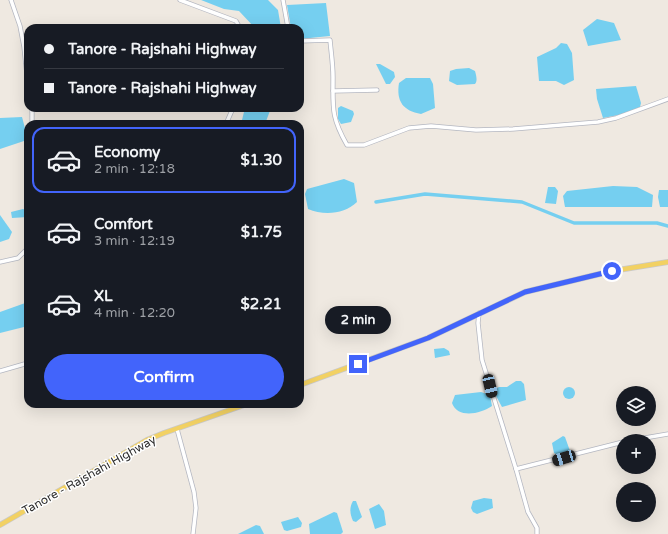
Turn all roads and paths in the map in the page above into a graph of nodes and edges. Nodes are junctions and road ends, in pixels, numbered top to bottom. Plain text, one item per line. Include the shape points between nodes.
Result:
1 (11, 0) edge
2 (180, 0) edge
3 (283, 0) edge
4 (238, 24) edge
5 (287, 24) edge
6 (304, 41) edge
7 (24, 55) edge
8 (377, 90) dead end
9 (333, 91) junction
10 (668, 99) edge
11 (24, 252) edge
12 (0, 262) edge
13 (668, 262) edge
14 (479, 313) junction
15 (24, 364) edge
16 (0, 371) edge
17 (304, 384) edge
18 (236, 408) edge
19 (177, 429) junction
20 (668, 434) edge
21 (656, 436) edge
22 (616, 444) edge
23 (516, 469) junction
24 (0, 525) edge
25 (193, 534) edge
26 (537, 534) edge

1 - 7 street
2 - 4 street via 236,21
3 - 5 street
6 - 9 street via 330,40
8 - 9 street
9 - 10 street via 335,118 347,145 364,145 409,128 431,126 476,130 513,129 598,122
11 - 12 street via 18,258
13 - 14 main road via 556,283 525,292
14 - 17 main road via 428,338
14 - 23 street via 483,364
15 - 16 street
18 - 19 main road, Tanore - Rajshahi Highway
19 - 24 main road, Tanore - Rajshahi Highway via 147,440
19 - 25 street via 194,492 196,508
20 - 21 street
22 - 23 street
23 - 26 street

